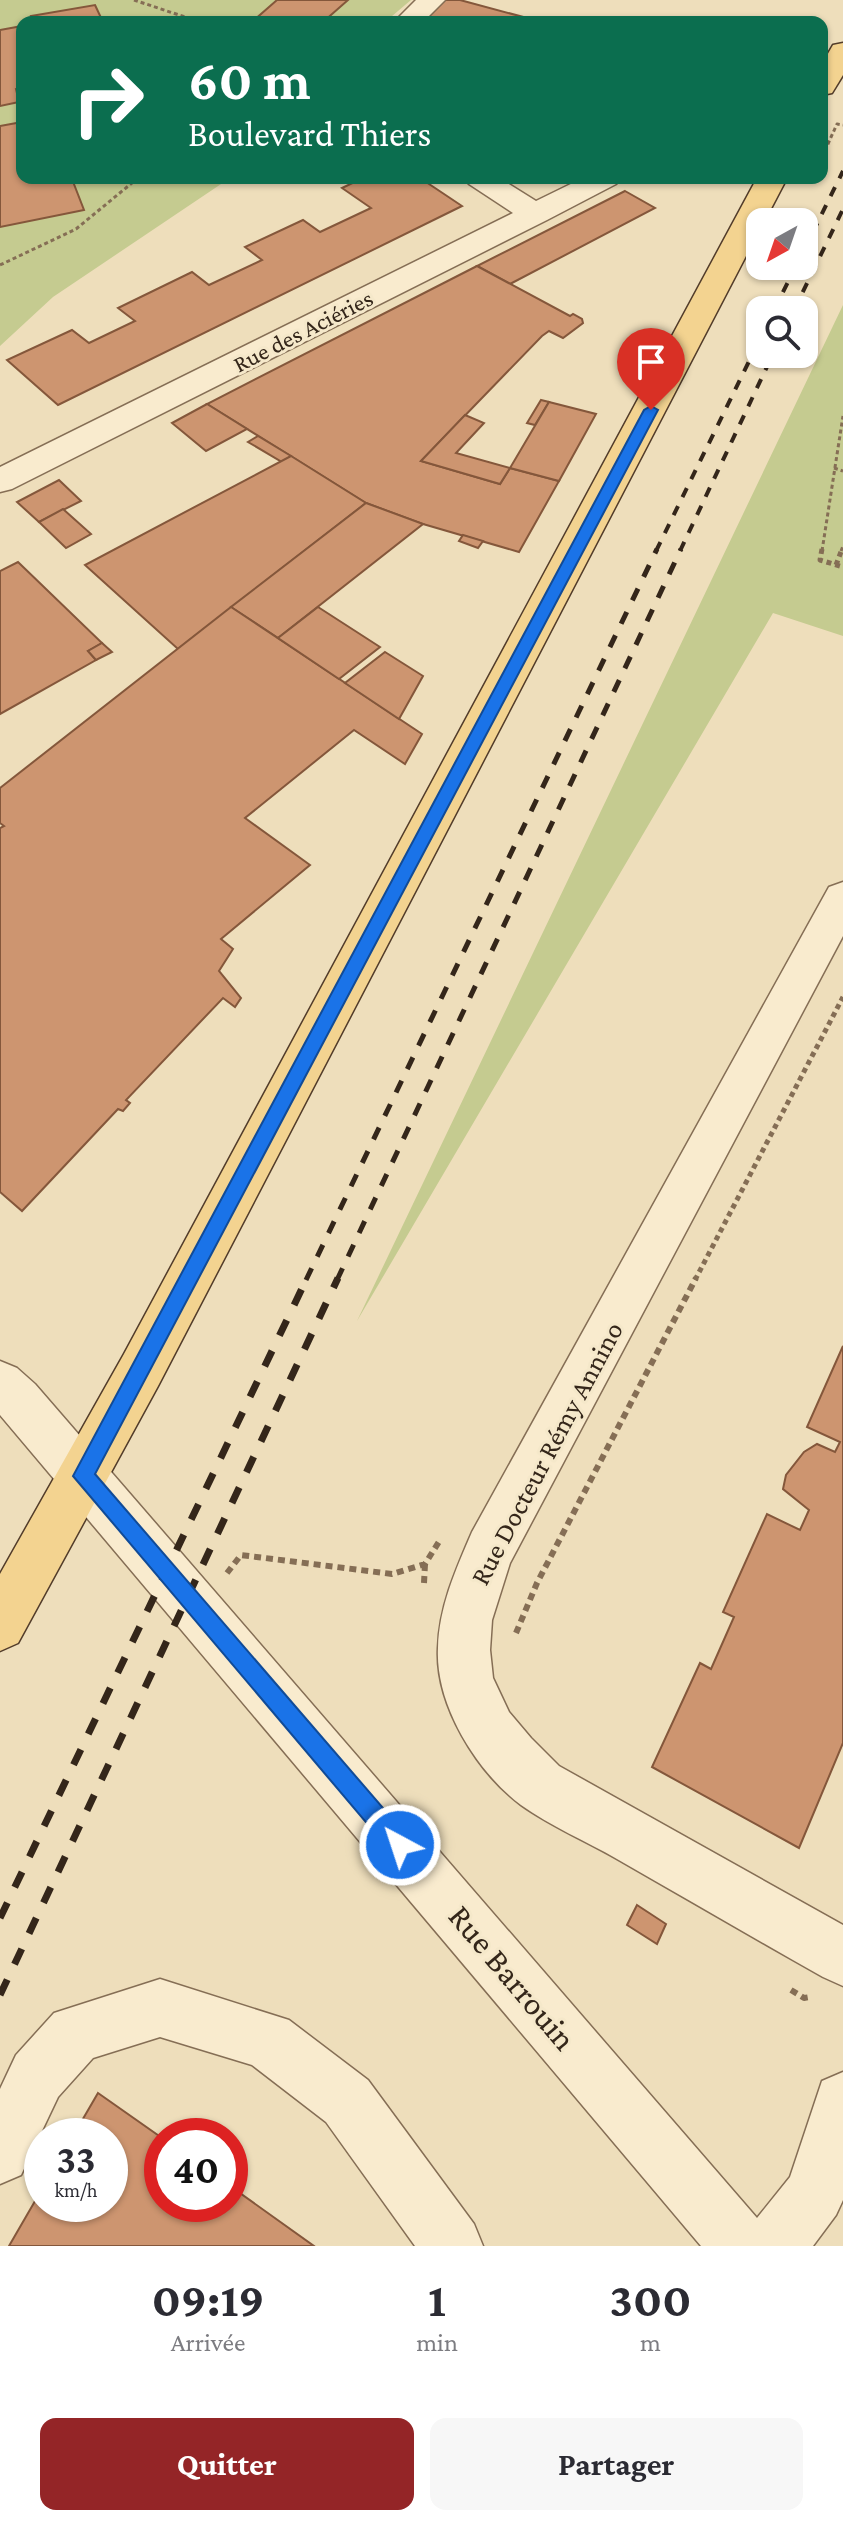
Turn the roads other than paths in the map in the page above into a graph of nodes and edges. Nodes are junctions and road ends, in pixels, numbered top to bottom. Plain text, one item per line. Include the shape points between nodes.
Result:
1 (432, 0) edge
2 (414, 16) edge
3 (843, 51) edge
4 (828, 77) edge
5 (488, 184) edge
6 (594, 184) edge
7 (769, 184) edge
8 (536, 214) junction
9 (0, 481) edge
10 (843, 898) edge
11 (0, 1384) edge
12 (84, 1476) junction
13 (0, 1625) edge
14 (843, 1957) edge
15 (843, 2102) edge
16 (0, 2154) edge
17 (452, 2246) edge
18 (741, 2246) edge
19 (774, 2246) edge

1 - 2 street
3 - 4 main road
5 - 8 street
6 - 8 street, Rue des Aciéries
7 - 12 main road
8 - 9 street, Rue des Aciéries
10 - 14 street, Rue Docteur Rémy Annino via 490,1550 472,1592 462,1646 466,1683 480,1719 540,1785
11 - 12 street, Rue Barrouin
12 - 13 main road
12 - 18 street, Rue Barrouin
15 - 19 street via 815,2194
16 - 17 street via 37,2076 75,2034 160,2008 268,2041 347,2101

